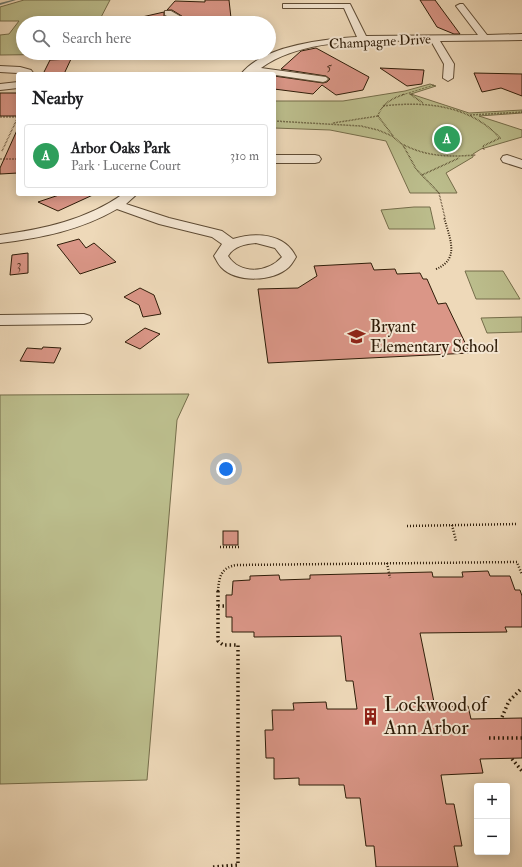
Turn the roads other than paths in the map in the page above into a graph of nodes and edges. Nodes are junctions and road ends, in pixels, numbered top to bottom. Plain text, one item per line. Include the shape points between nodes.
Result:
1 (286, 6) dead end
2 (460, 6) dead end
3 (168, 13) dead end
4 (174, 16) edge
5 (484, 37) junction
6 (522, 37) edge
7 (434, 38) junction
8 (364, 39) junction
9 (276, 51) edge
10 (282, 53) junction
11 (276, 56) edge
12 (266, 60) edge
13 (0, 69) edge
14 (28, 72) edge
15 (249, 72) edge
16 (276, 75) edge
17 (448, 78) dead end
18 (323, 79) dead end
19 (16, 85) edge
20 (0, 87) edge
21 (276, 159) edge
22 (315, 159) dead end
23 (506, 159) dead end
24 (522, 164) edge
25 (128, 196) edge
26 (117, 205) junction
27 (0, 239) edge
28 (231, 244) dead end
29 (84, 319) dead end
30 (0, 320) edge

1 - 8 street via 347,6
2 - 5 street
3 - 4 street
5 - 6 street, Champagne Drive
5 - 7 street, Champagne Drive
7 - 8 street, Champagne Drive
7 - 17 street via 449,64
8 - 10 street, Champagne Drive via 320,44
9 - 10 street
10 - 11 street, Champagne Drive
12 - 15 street, Champagne Drive
13 - 14 street
16 - 18 street
19 - 20 street
21 - 22 street
23 - 24 street
25 - 26 street
26 - 27 street via 54,230
26 - 28 street via 164,221 217,234
29 - 30 street

